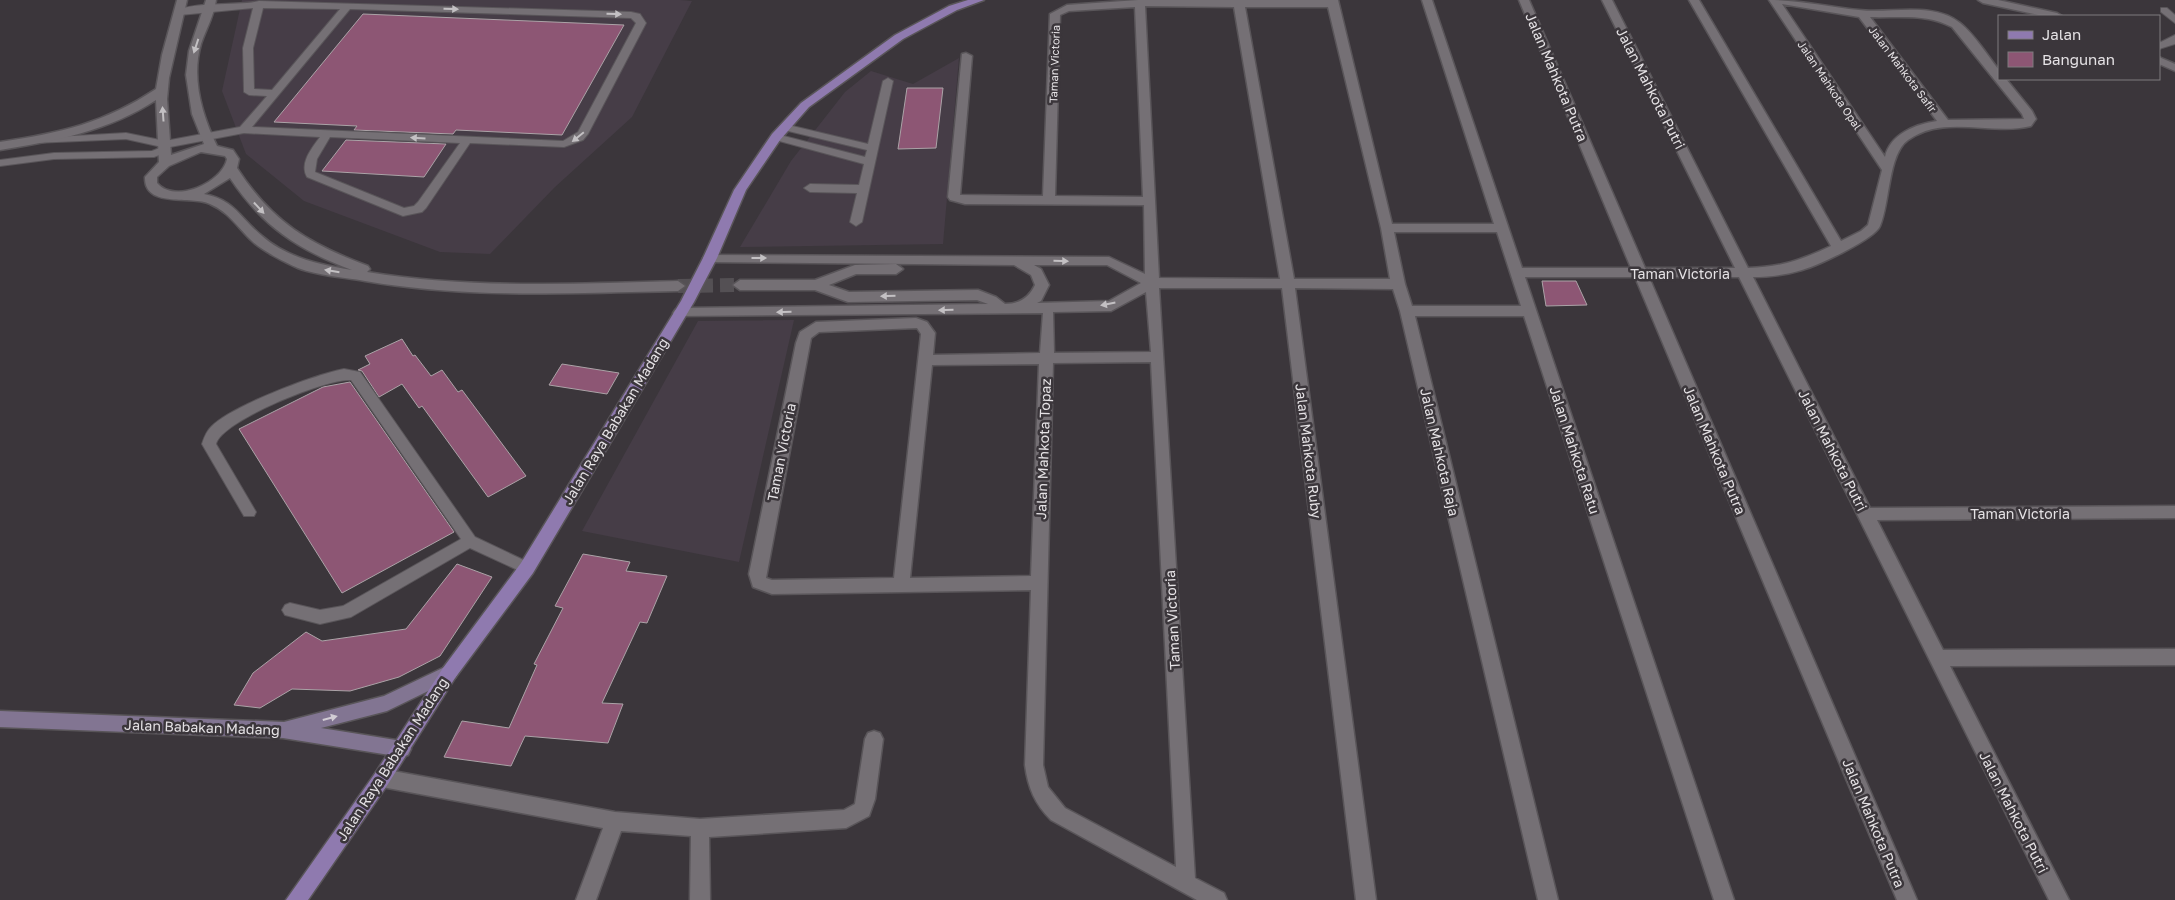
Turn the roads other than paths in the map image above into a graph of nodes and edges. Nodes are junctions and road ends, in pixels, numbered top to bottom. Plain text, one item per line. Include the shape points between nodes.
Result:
1 (980, 0) edge
2 (1427, 0) edge
3 (1524, 0) edge
4 (1607, 0) edge
5 (1694, 0) edge
6 (1774, 0) edge
7 (1779, 0) edge
8 (1983, 0) edge
9 (1333, 2) edge
10 (211, 3) edge
11 (1140, 3) junction
12 (259, 4) junction
13 (1239, 4) junction
14 (181, 6) edge
15 (347, 6) junction
16 (2164, 10) dead end
17 (1862, 14) junction
18 (2052, 15) edge
19 (2175, 20) edge
20 (2175, 38) edge
21 (2160, 46) edge
22 (966, 56) dead end
23 (2160, 60) edge
24 (2175, 68) edge
25 (1998, 77) edge
26 (2001, 80) edge
27 (888, 81) dead end
28 (162, 92) junction
29 (274, 93) junction
30 (1944, 124) junction
31 (244, 130) junction
32 (780, 132) junction
33 (327, 134) junction
34 (99, 136) junction
35 (467, 140) junction
36 (32, 141) junction
37 (210, 143) junction
38 (0, 146) edge
39 (165, 146) junction
40 (872, 148) junction
41 (81, 154) junction
42 (165, 162) junction
43 (869, 162) junction
44 (0, 163) edge
45 (231, 169) junction
46 (1887, 169) junction
47 (810, 188) dead end
48 (864, 189) junction
49 (185, 194) junction
50 (1049, 200) junction
51 (1150, 201) junction
52 (856, 222) dead end
53 (1387, 228) junction
54 (1502, 228) junction
55 (1838, 247) junction
56 (710, 258) junction
57 (1002, 260) junction
58 (1017, 260) junction
59 (1517, 273) junction
60 (1639, 273) junction
61 (1744, 273) junction
62 (398, 282) junction
63 (1152, 283) junction
64 (1398, 284) junction
65 (740, 285) tunnel mouth
66 (816, 285) junction
67 (1288, 285) junction
68 (678, 286) tunnel mouth
69 (1017, 308) junction
70 (1002, 309) junction
71 (1407, 311) junction
72 (1529, 311) junction
73 (680, 313) junction
74 (1048, 315) dead end
75 (1158, 357) junction
76 (1045, 358) junction
77 (925, 360) junction
78 (249, 512) dead end
79 (2175, 512) edge
80 (1865, 514) junction
81 (470, 542) junction
82 (527, 568) junction
83 (1039, 583) junction
84 (901, 585) junction
85 (290, 610) dead end
86 (2175, 657) edge
87 (1938, 658) junction
88 (449, 672) junction
89 (0, 719) edge
90 (283, 730) junction
91 (874, 739) dead end
92 (402, 750) junction
93 (382, 778) junction
94 (615, 822) junction
95 (700, 828) junction
96 (1186, 884) junction
97 (296, 900) edge
98 (586, 900) edge
99 (700, 900) edge
100 (1217, 900) edge
101 (1366, 900) edge
102 (1548, 900) edge
103 (1724, 900) edge
104 (1907, 900) edge
105 (2059, 900) edge

1 - 32 main road, Jalan Raya Babakan Madang via 953,8 899,37 805,105
2 - 54 street, Jalan Mahkota Ratu
3 - 60 street, Jalan Mahkota Putra
4 - 61 street, Jalan Mahkota Putri
5 - 55 street
6 - 46 street, Jalan Mahkota Opal
7 - 17 street, Taman Victoria
8 - 18 street
9 - 13 street, Taman Victoria
9 - 53 street, Jalan Mahkota Raja
10 - 12 lane
10 - 14 lane
10 -> 37 street via 194,52 191,84
11 - 13 street, Taman Victoria
11 - 50 street, Taman Victoria via 1067,8 1055,14
11 - 51 street, Taman Victoria
12 - 15 lane
12 - 29 lane via 246,63 248,92
13 - 67 street, Jalan Mahkota Ruby
14 - 28 street via 165,58
15 - 29 lane
15 -> 35 lane via 630,15 640,19 641,24 579,138 564,144
16 - 19 lane
17 - 25 street, Taman Victoria via 1924,15 1948,20 1956,25
17 - 30 street, Jalan Mahkota Safir
20 - 21 lane
22 - 50 street via 954,197 965,200
23 - 24 street
26 - 30 street, Taman Victoria via 2028,113 2030,119 2027,122
27 - 40 lane
28 - 36 street via 104,123
39 -> 28 street
29 - 31 lane
30 - 46 street, Taman Victoria via 1919,129 1897,142
31 - 33 lane
31 - 37 lane
32 - 40 lane
32 - 43 lane
32 - 56 main road, Jalan Raya Babakan Madang via 740,190
35 -> 33 lane
33 - 35 lane via 311,159 311,174 403,212 418,210
34 - 36 lane
34 - 39 lane via 126,136
34 - 41 lane
36 - 38 street
37 - 39 lane
37 - 42 street
37 - 45 street via 229,153 233,158
39 - 41 lane via 154,154
39 - 42 street
40 - 43 lane
41 - 44 lane
42 - 49 street via 152,177 155,189 172,195
43 - 48 lane
45 - 49 street via 210,186
45 -> 62 street via 246,194 275,226 303,244
46 - 55 street, Taman Victoria via 1874,226 1866,234
47 - 48 lane
48 - 52 lane
62 -> 49 street via 301,264 258,240 229,208 211,199
50 - 51 street
51 - 63 street, Taman Victoria
53 - 54 street
53 - 64 street, Jalan Mahkota Raja
54 - 59 street, Jalan Mahkota Ratu
55 - 61 street, Taman Victoria via 1789,269
56 -> 57 street
56 - 73 main road, Jalan Raya Babakan Madang
57 - 58 street
57 - 66 street via 983,268 855,270
58 -> 63 street via 1109,261
58 - 69 street via 1036,272 1042,285 1036,298
59 - 60 street, Taman Victoria
59 - 72 street, Jalan Mahkota Ratu
60 - 61 street, Taman Victoria
60 - 104 street, Jalan Mahkota Putra
61 - 80 street, Jalan Mahkota Putri
62 - 68 street via 494,290
63 - 67 street
63 -> 69 street via 1111,306
63 - 75 street, Taman Victoria
64 - 67 street
64 - 71 street, Jalan Mahkota Raja
65 - 66 street
70 -> 66 street via 978,295 848,297
67 - 101 street, Jalan Mahkota Ruby
69 - 70 street
70 -> 73 street
71 - 72 street
71 - 102 street, Jalan Mahkota Raja
72 - 103 street, Jalan Mahkota Ratu
73 - 82 main road, Jalan Raya Babakan Madang
74 - 76 street, Jalan Mahkota Topaz
75 - 76 street
75 - 96 street, Taman Victoria
76 - 77 street
76 - 83 street, Jalan Mahkota Topaz
77 - 84 street, Taman Victoria
77 - 84 street, Taman Victoria via 928,333 916,323 822,325 806,336 757,574 759,582 772,587
78 - 81 lane via 208,444 210,436 230,420 327,376 348,373 355,374
79 - 80 street, Taman Victoria
80 - 87 street, Jalan Mahkota Putri
81 - 82 lane
81 - 85 lane via 346,612 320,617
82 - 88 main road, Jalan Raya Babakan Madang
83 - 84 street, Taman Victoria
83 - 96 street via 1036,786 1044,801 1058,814
86 - 87 street
87 - 105 street, Jalan Mahkota Putri
90 -> 88 main road via 387,703
88 - 92 main road, Jalan Raya Babakan Madang
89 - 90 main road, Jalan Babakan Madang
90 - 92 main road, Jalan Babakan Madang
91 - 95 street via 866,799 856,815 846,819
92 - 93 main road, Jalan Raya Babakan Madang
93 - 94 street
93 - 97 main road, Jalan Raya Babakan Madang
94 - 95 street
94 - 98 street
95 - 99 street
96 - 100 street

